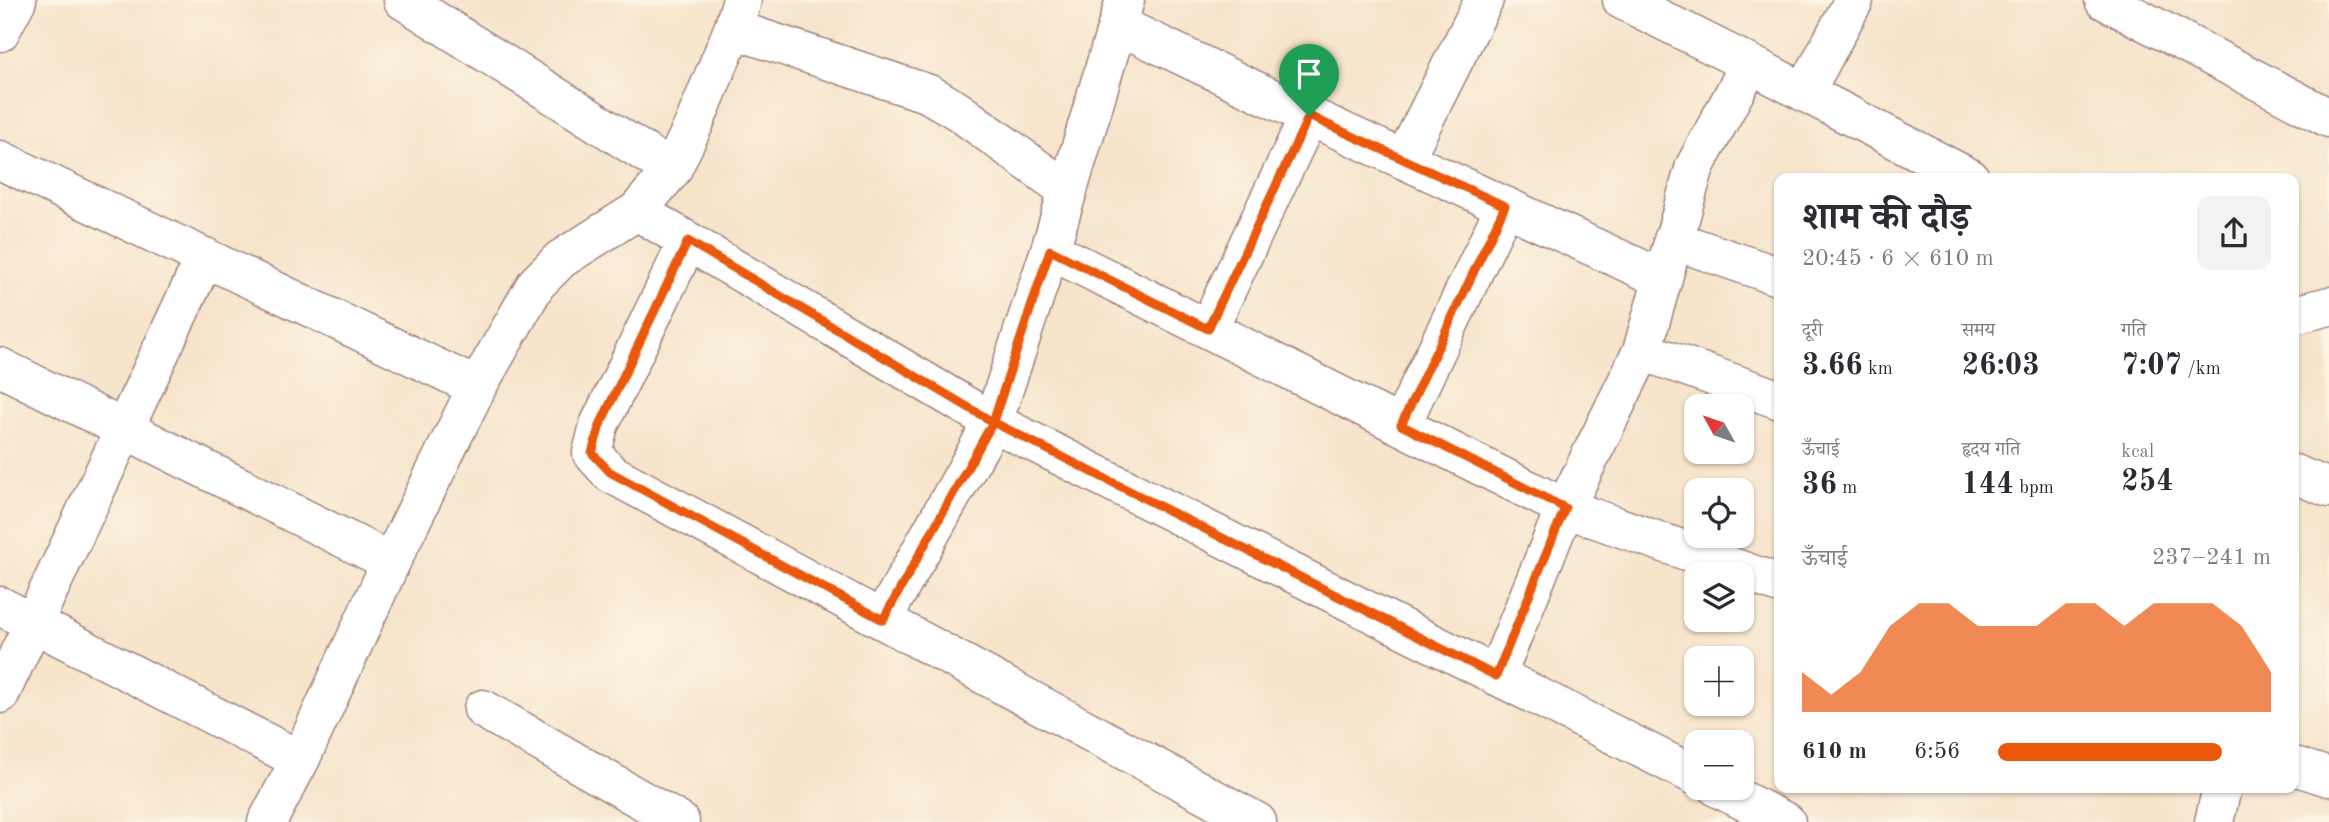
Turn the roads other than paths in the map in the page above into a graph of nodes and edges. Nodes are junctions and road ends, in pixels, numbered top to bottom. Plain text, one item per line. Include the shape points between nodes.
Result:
1 (17, 0) edge
2 (403, 0) edge
3 (1484, 0) edge
4 (1622, 0) edge
5 (1854, 0) edge
6 (2104, 0) edge
7 (1121, 13) edge
8 (738, 14) edge
9 (0, 32) edge
10 (1750, 64) junction
11 (1805, 92) junction
12 (1309, 116) junction
13 (2329, 118) edge
14 (0, 160) edge
15 (1404, 160) junction
16 (672, 170) junction
17 (1959, 173) edge
18 (1068, 191) junction
19 (1505, 206) junction
20 (637, 211) junction
21 (1673, 240) junction
22 (688, 241) junction
23 (1050, 250) junction
24 (205, 257) junction
25 (1774, 275) edge
26 (1663, 279) junction
27 (2329, 306) edge
28 (2299, 314) edge
29 (1208, 329) junction
30 (1642, 351) junction
31 (0, 368) edge
32 (477, 387) junction
33 (1774, 398) edge
34 (993, 422) junction
35 (1401, 425) junction
36 (125, 430) junction
37 (2299, 476) edge
38 (2329, 488) edge
39 (1565, 508) junction
40 (391, 562) junction
41 (1774, 582) edge
42 (0, 606) edge
43 (883, 620) junction
44 (34, 624) junction
45 (1496, 676) junction
46 (0, 694) edge
47 (483, 709) dead end
48 (300, 760) junction
49 (2299, 768) edge
50 (1684, 770) edge
51 (2329, 777) edge
52 (2221, 793) edge
53 (1742, 800) edge
54 (267, 822) edge
55 (680, 822) edge
56 (1257, 822) edge
57 (1787, 822) edge
58 (2214, 822) edge

1 - 9 street
2 - 16 street
3 - 15 street
4 - 10 street
5 - 11 street
6 - 13 street
7 - 12 street
7 - 18 street
8 - 16 street
8 - 18 street via 929,94
10 - 11 street
10 - 21 street via 1695,166
11 - 17 street
12 - 15 street
12 - 29 street
14 - 24 street
15 - 19 street
16 - 20 street
18 - 23 street
19 - 26 street
19 - 35 street
20 - 22 street
20 - 32 street via 561,259 537,284
21 - 25 street
21 - 26 street
22 - 34 street
22 - 43 street via 600,425 592,453 610,472
23 - 29 street
23 - 34 street
24 - 32 street
24 - 36 street
26 - 30 street
27 - 28 street
29 - 35 street
30 - 33 street
30 - 39 street
31 - 36 street
32 - 40 street
34 - 43 street
34 - 45 street
35 - 39 street
36 - 40 street
36 - 44 street
37 - 38 street
39 - 41 street
39 - 45 street
40 - 48 street
42 - 44 street
43 - 56 street
44 - 46 street
44 - 48 street
45 - 50 street
47 - 55 street
48 - 54 street
49 - 51 street
52 - 58 street
53 - 57 street

